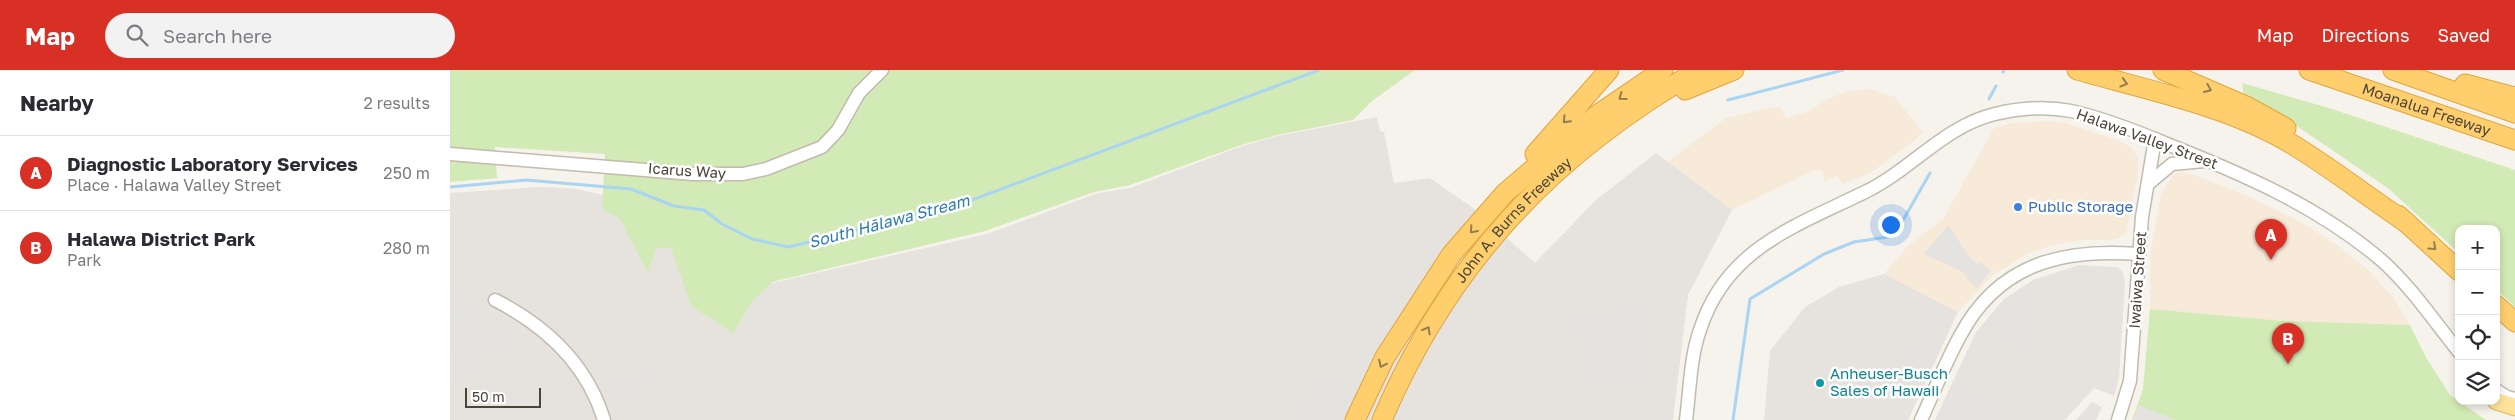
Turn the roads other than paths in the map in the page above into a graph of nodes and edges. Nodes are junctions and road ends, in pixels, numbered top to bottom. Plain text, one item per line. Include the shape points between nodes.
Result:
1 (882, 70) edge
2 (1610, 70) edge
3 (1663, 70) edge
4 (1699, 70) edge
5 (1734, 70) edge
6 (2077, 70) edge
7 (2162, 70) edge
8 (2310, 70) edge
9 (2393, 70) edge
10 (2424, 70) edge
11 (2515, 96) edge
12 (2515, 114) edge
13 (2464, 124) junction
14 (1593, 139) junction
15 (2155, 139) junction
16 (2515, 140) edge
17 (2515, 144) edge
18 (450, 154) edge
19 (2212, 161) junction
20 (2148, 184) junction
21 (1505, 193) junction
22 (2407, 223) junction
23 (2138, 254) junction
24 (2458, 270) edge
25 (495, 300) dead end
26 (2500, 309) edge
27 (2515, 322) edge
28 (2455, 347) edge
29 (2515, 391) edge
30 (2500, 394) edge
31 (2500, 395) edge
32 (2500, 396) edge
33 (2515, 399) edge
34 (2515, 407) edge
35 (604, 420) edge
36 (1355, 420) edge
37 (1382, 420) edge
38 (1686, 420) edge
39 (1921, 420) edge
40 (2118, 420) edge

1 - 18 street, Icarus Way via 859,93 838,130 822,147 766,169 743,174 693,174
2 -> 21 highway via 1542,144
3 -> 21 highway, John A. Burns Freeway via 1594,117
4 - 14 highway, John A. Burns Freeway
5 - 14 highway via 1678,93
6 -> 22 highway via 2185,101 2259,128 2290,143
7 -> 22 highway via 2248,107 2312,144 2372,190
8 - 13 highway, Moanalua Freeway
9 - 12 highway, Moanalua Freeway
10 - 11 highway via 2467,85
13 - 16 highway, Moanalua Freeway
13 - 17 highway
37 -> 14 highway, John A. Burns Freeway via 1397,383 1434,319 1483,249 1517,208
15 - 19 street, Halawa Valley Street
15 - 20 street, Iwaiwa Street
15 - 38 street, Halawa Valley Street via 2070,111 2035,108 1992,115 1949,135 1887,180 1778,234 1737,266 1716,294 1700,330
19 - 20 street via 2172,164
19 - 28 street, Halawa Valley Street via 2310,209 2355,239 2383,262
20 - 23 street, Iwaiwa Street
21 -> 36 highway, John A. Burns Freeway via 1446,263 1384,357
22 -> 24 highway
23 - 39 street via 2071,254 2033,266 2009,280 1978,309 1960,336
23 - 40 street, Iwaiwa Street via 2130,381
25 - 35 street via 538,325 575,362 594,392
26 - 27 highway
29 - 30 street
31 - 33 street
32 - 34 main road

